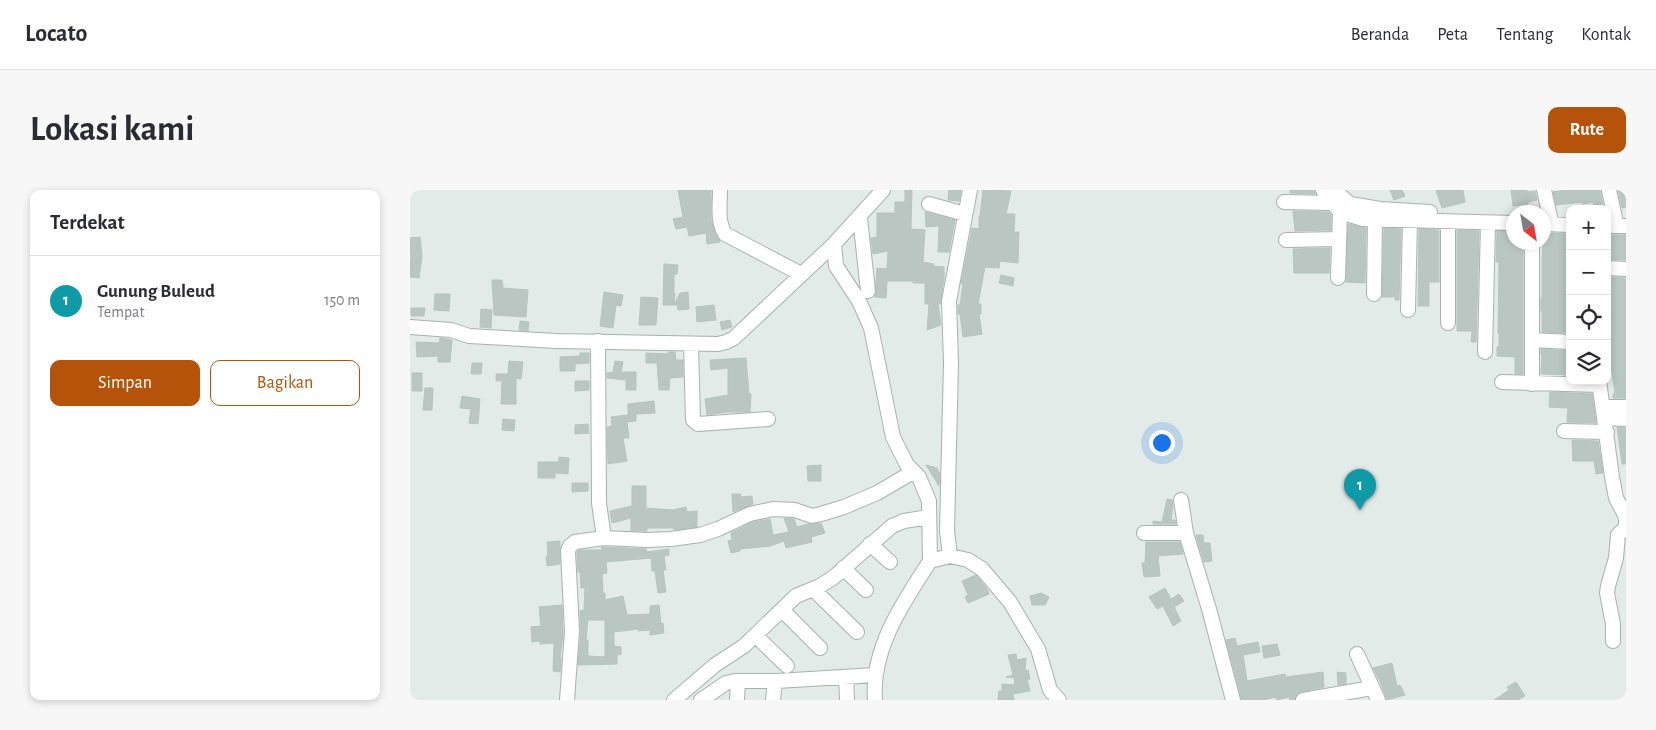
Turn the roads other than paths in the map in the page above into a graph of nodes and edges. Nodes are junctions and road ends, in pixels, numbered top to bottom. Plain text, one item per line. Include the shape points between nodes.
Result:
1 (720, 190) edge
2 (883, 190) edge
3 (970, 190) edge
4 (1323, 190) edge
5 (1544, 190) edge
6 (1609, 190) edge
7 (1336, 201) edge
8 (1284, 202) dead end
9 (929, 204) dead end
10 (1545, 205) edge
11 (965, 214) junction
12 (1506, 216) edge
13 (1566, 217) edge
14 (860, 218) junction
15 (1551, 219) edge
16 (1375, 220) junction
17 (1551, 220) edge
18 (1410, 221) junction
19 (1616, 221) edge
20 (1448, 222) junction
21 (1488, 223) junction
22 (1506, 223) edge
23 (1566, 224) edge
24 (1339, 239) junction
25 (1286, 240) dead end
26 (834, 244) junction
27 (1532, 250) edge
28 (1611, 268) edge
29 (1626, 269) edge
30 (800, 274) junction
31 (1338, 278) dead end
32 (868, 291) dead end
33 (1374, 294) dead end
34 (1408, 310) dead end
35 (1448, 323) dead end
36 (410, 328) edge
37 (1532, 340) junction
38 (598, 341) junction
39 (1566, 342) edge
40 (692, 344) junction
41 (1485, 352) dead end
42 (1502, 382) dead end
43 (1566, 383) edge
44 (1532, 384) junction
45 (1599, 385) edge
46 (1626, 407) edge
47 (768, 419) dead end
48 (1605, 419) junction
49 (1626, 419) edge
50 (1564, 431) dead end
51 (913, 472) junction
52 (1619, 477) edge
53 (1181, 500) dead end
54 (930, 517) junction
55 (1144, 533) dead end
56 (1186, 533) junction
57 (604, 538) junction
58 (870, 544) junction
59 (950, 556) junction
60 (930, 561) junction
61 (890, 562) dead end
62 (843, 568) junction
63 (813, 589) junction
64 (866, 590) dead end
65 (782, 610) junction
66 (857, 632) dead end
67 (755, 635) junction
68 (1614, 641) dead end
69 (820, 648) dead end
70 (1357, 654) dead end
71 (787, 666) dead end
72 (875, 676) junction
73 (846, 677) junction
74 (738, 681) junction
75 (775, 681) junction
76 (1375, 694) edge
77 (1053, 697) edge
78 (567, 700) edge
79 (674, 700) edge
80 (701, 700) edge
81 (737, 700) edge
82 (773, 700) edge
83 (847, 700) edge
84 (875, 700) edge
85 (1233, 700) edge
86 (1303, 700) edge

1 - 30 street via 719,219 725,234
2 - 14 street
3 - 11 street
4 - 7 street
5 - 10 street
6 - 19 street
7 - 8 street
7 - 12 street via 1380,208
7 - 16 street via 1363,219
7 - 24 street
9 - 11 street
11 - 59 street via 948,301 951,364 947,531
13 - 15 street
14 - 26 street
14 - 32 street
16 - 18 street
16 - 33 street
17 - 23 street
18 - 20 street
18 - 34 street
20 - 21 street
20 - 35 street
21 - 22 street
21 - 41 street
24 - 25 street
24 - 31 street
26 - 30 street
26 - 51 street via 836,266 871,328 893,437
27 - 37 street
28 - 29 street
30 - 40 street via 734,338 718,344
36 - 38 street via 451,330 469,336
37 - 39 street
37 - 44 street
38 - 40 street
38 - 57 street via 600,502
40 - 47 street via 695,422
42 - 44 street
43 - 44 street
45 - 48 street
46 - 48 street
48 - 49 street
48 - 50 street
48 - 52 street
51 - 54 street via 924,487
51 - 57 street via 877,493 812,516 795,510 773,509 750,514 700,535 647,540
52 - 68 street via 1616,498 1625,515 1626,525 1618,534 1607,593
53 - 56 street
54 - 58 street via 892,526
54 - 60 street
55 - 56 street
56 - 85 street
57 - 78 street via 575,542 568,551 572,631
58 - 61 street
58 - 62 street
59 - 60 street
59 - 77 street via 968,560 982,569 1010,602 1038,649
60 - 72 street via 891,627 879,653
62 - 63 street
62 - 64 street
63 - 65 street via 796,596
63 - 66 street
65 - 67 street
65 - 69 street
67 - 71 street
67 - 79 street
70 - 76 street
72 - 73 street
72 - 84 street
73 - 75 street
73 - 83 street
74 - 75 street
74 - 80 street via 726,683
74 - 81 street
75 - 82 street
76 - 86 street

